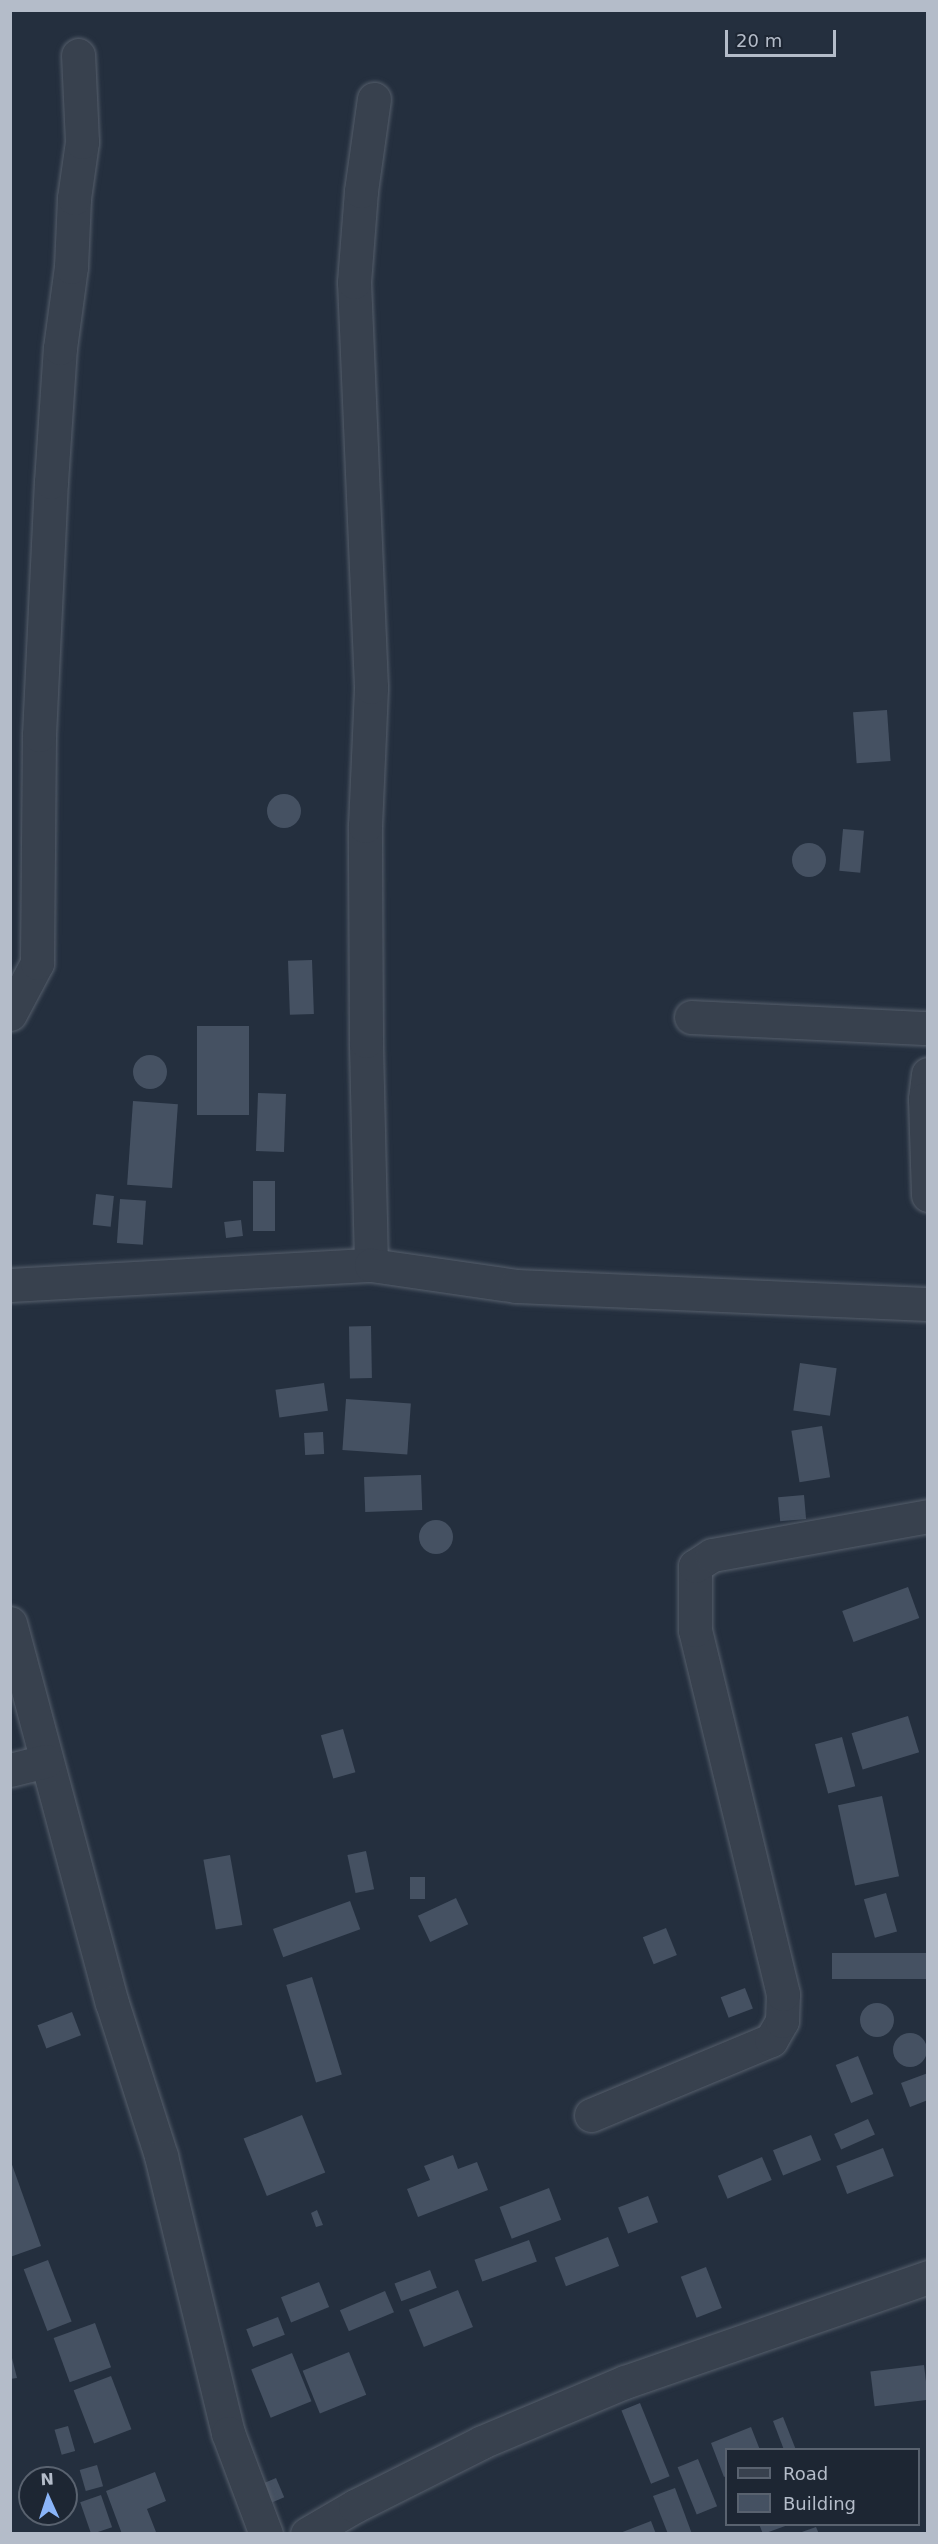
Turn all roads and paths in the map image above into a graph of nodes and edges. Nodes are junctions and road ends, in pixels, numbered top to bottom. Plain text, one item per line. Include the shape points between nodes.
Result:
1 (78, 55) dead end
2 (374, 99) dead end
3 (10, 1014) edge
4 (691, 1017) dead end
5 (927, 1028) edge
6 (927, 1074) edge
7 (927, 1195) edge
8 (371, 1265) junction
9 (10, 1286) edge
10 (927, 1305) edge
11 (927, 1516) edge
12 (10, 1623) edge
13 (46, 1761) junction
14 (10, 1770) edge
15 (591, 2115) dead end
16 (927, 2277) edge
17 (266, 2534) edge
18 (307, 2534) edge

1 - 3 street via 82,141 60,348 39,735 37,963
2 - 8 street via 361,190 354,282 371,687 365,826
4 - 5 street
6 - 7 street
8 - 9 street
8 - 10 street via 516,1286
11 - 15 street via 712,1555 695,1566 695,1630 783,1994 782,2021 771,2040
12 - 13 street
13 - 14 street
13 - 17 street via 112,2003 161,2156 228,2433
16 - 18 street via 625,2382 482,2442

